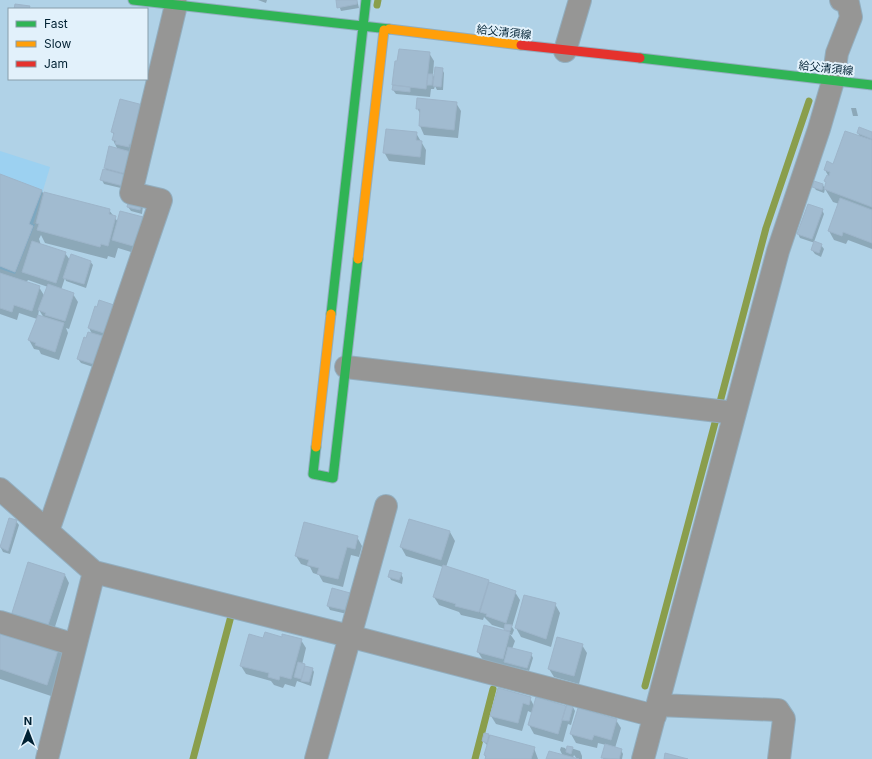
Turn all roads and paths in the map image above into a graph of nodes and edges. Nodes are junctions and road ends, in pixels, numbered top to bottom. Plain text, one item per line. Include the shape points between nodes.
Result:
1 (133, 0) edge
2 (366, 0) edge
3 (580, 0) edge
4 (841, 0) edge
5 (176, 5) junction
6 (363, 28) junction
7 (384, 30) junction
8 (565, 51) junction
9 (833, 81) junction
10 (872, 85) edge
11 (346, 367) junction
12 (735, 414) junction
13 (0, 489) edge
14 (386, 506) dead end
15 (48, 531) junction
16 (94, 572) junction
17 (0, 622) edge
18 (349, 636) junction
19 (75, 646) junction
20 (657, 710) junction
21 (47, 759) edge
22 (316, 759) edge
23 (643, 759) edge
24 (779, 759) edge

1 - 5 street, 給父清須線
2 - 6 street
3 - 8 street
4 - 9 street via 848,3 851,17 837,54
5 - 6 street, 給父清須線
5 - 15 street via 130,193 161,200
6 - 7 street, 給父清須線
6 - 11 street via 313,474 334,478
7 - 8 street, 給父清須線
7 - 11 street
8 - 9 street, 給父清須線
9 - 10 street, 給父清須線
9 - 12 street via 778,251
11 - 12 street
12 - 20 street
13 - 15 street
14 - 18 street
15 - 16 street
16 - 18 street
16 - 19 street
17 - 19 street
18 - 20 street
18 - 22 street
19 - 21 street
20 - 23 street
20 - 24 street via 778,710 784,719

